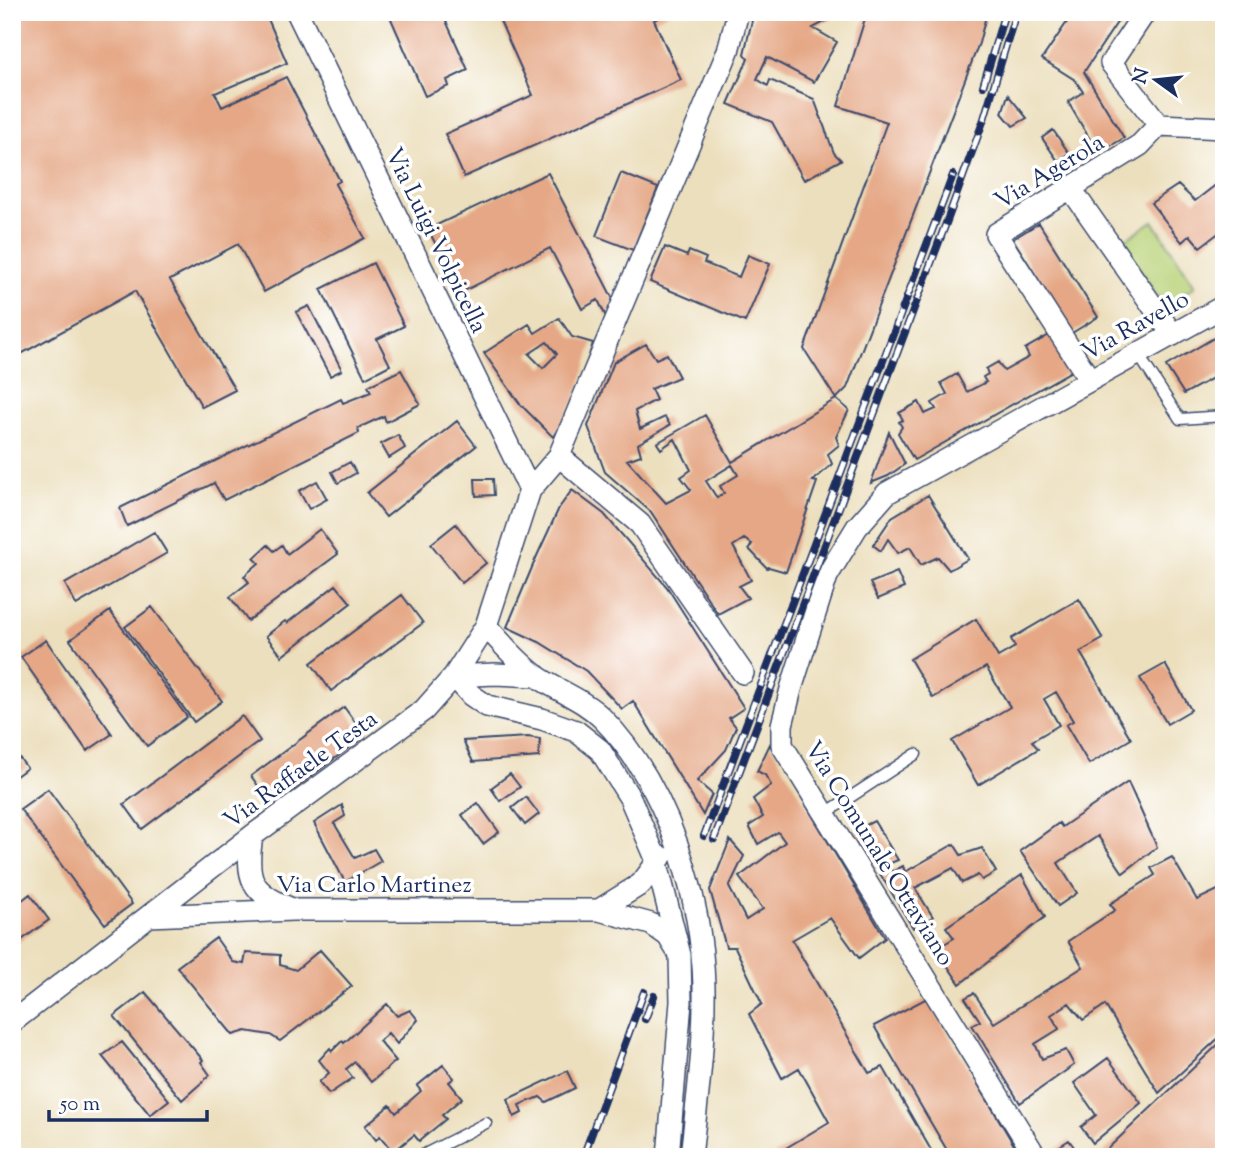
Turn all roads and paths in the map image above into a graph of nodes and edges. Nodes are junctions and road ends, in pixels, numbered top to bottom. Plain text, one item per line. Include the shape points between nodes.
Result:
1 (297, 12) edge
2 (738, 12) edge
3 (1145, 12) edge
4 (1159, 124) junction
5 (1224, 128) edge
6 (1071, 189) junction
7 (1224, 306) edge
8 (1173, 335) junction
9 (1138, 354) junction
10 (1081, 385) junction
11 (1224, 416) edge
12 (559, 456) junction
13 (530, 490) junction
14 (486, 626) junction
15 (743, 673) dead end
16 (454, 676) junction
17 (537, 676) junction
18 (916, 754) dead end
19 (826, 813) junction
20 (671, 825) junction
21 (252, 836) junction
22 (657, 865) junction
23 (293, 910) junction
24 (599, 910) junction
25 (149, 916) junction
26 (680, 955) junction
27 (12, 1022) edge
28 (486, 1123) dead end
29 (419, 1157) edge
30 (668, 1157) edge
31 (691, 1157) edge
32 (1036, 1157) edge

1 - 13 street, Via Luigi Volpicella
2 - 12 street via 728,51
3 - 4 street via 1111,62
4 - 5 street
4 - 6 street, Via Agerola via 1140,145
6 - 8 street
6 - 10 street, Via Agerola via 996,234
7 - 8 street, Via Ravello
8 - 9 street, Via Ravello
9 - 10 street, Via Ravello
9 - 11 lane via 1180,419
10 - 19 street, Via Comunale Ottaviano via 887,493 857,527 827,576 782,725 782,745
12 - 13 street
12 - 15 street via 640,524
13 - 14 street, Via Raffaele Testa
14 - 16 street, Via Raffaele Testa
14 - 17 street
16 - 17 street
16 - 21 street, Via Raffaele Testa via 424,710
16 - 22 street via 487,706 576,731 600,750 630,798
17 - 20 street via 601,717 651,783
18 - 19 lane
19 - 32 street, Via Comunale Ottaviano
20 - 22 street
20 - 31 street via 699,930 704,984
21 - 23 street via 250,877 273,902
21 - 25 street, Via Raffaele Testa
22 - 24 street via 641,884
22 - 26 street
23 - 24 street, Via Carlo Martinez
23 - 25 street, Via Carlo Martinez
24 - 26 street, Via Carlo Martinez via 651,924 668,936
25 - 27 street, Via Raffaele Testa
26 - 30 street via 681,1002
28 - 29 lane

